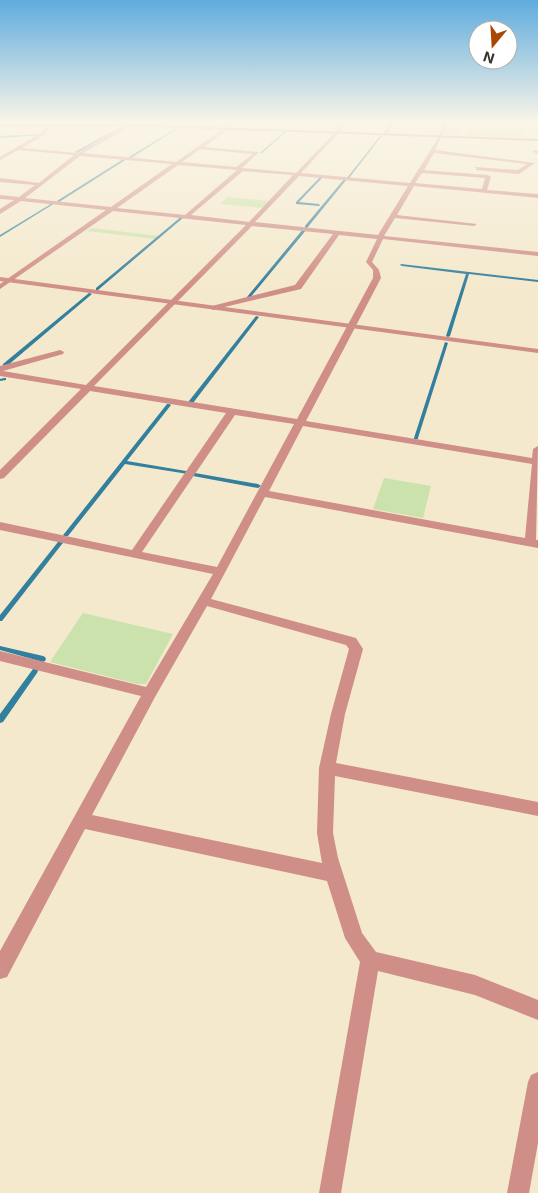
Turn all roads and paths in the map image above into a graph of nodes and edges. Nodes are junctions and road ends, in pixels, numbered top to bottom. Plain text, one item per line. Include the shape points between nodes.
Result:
1 (46, 179) edge
2 (157, 179) edge
3 (228, 179) edge
4 (293, 179) edge
5 (351, 179) edge
6 (416, 179) edge
7 (488, 179) edge
8 (0, 180) edge
9 (38, 184) junction
10 (412, 184) junction
11 (512, 186) dead end
12 (484, 191) junction
13 (510, 193) junction
14 (538, 196) edge
15 (0, 197) edge
16 (23, 198) junction
17 (115, 208) junction
18 (0, 212) edge
19 (187, 216) junction
20 (393, 216) junction
21 (251, 222) junction
22 (474, 224) dead end
23 (338, 232) junction
24 (381, 236) junction
25 (538, 254) edge
26 (0, 279) edge
27 (10, 280) junction
28 (0, 288) edge
29 (173, 302) junction
30 (216, 309) junction
31 (351, 326) junction
32 (60, 352) dead end
33 (538, 352) edge
34 (0, 369) edge
35 (0, 373) edge
36 (88, 388) junction
37 (232, 412) junction
38 (298, 422) junction
39 (538, 449) edge
40 (537, 462) edge
41 (0, 476) edge
42 (261, 493) junction
43 (0, 526) edge
44 (534, 543) edge
45 (135, 554) junction
46 (220, 572) junction
47 (203, 601) junction
48 (0, 656) edge
49 (150, 693) junction
50 (328, 768) junction
51 (538, 809) edge
52 (82, 821) junction
53 (334, 874) junction
54 (370, 960) junction
55 (0, 970) edge
56 (538, 1010) edge
57 (538, 1082) edge
58 (330, 1193) edge
59 (518, 1193) edge

1 - 9 street
2 - 17 street
3 - 19 street
4 - 21 street
5 - 10 street
6 - 10 street
7 - 12 street
8 - 9 street
9 - 16 street
10 - 12 street
10 - 20 street
11 - 13 street
12 - 13 street
13 - 14 street
15 - 16 street
16 - 17 street
16 - 18 street
17 - 19 street
17 - 27 street
19 - 21 street
20 - 22 street
20 - 24 street
21 - 23 street
21 - 29 street
23 - 24 street
23 - 30 street via 298,287
24 - 25 street
24 - 31 street via 369,262 376,270 377,278
26 - 27 street
27 - 28 street
27 - 29 street
29 - 30 street
29 - 36 street
30 - 31 street
31 - 33 street
31 - 38 street
32 - 34 street
35 - 36 street
36 - 37 street
36 - 41 street
37 - 38 street
37 - 45 street
38 - 40 street
38 - 42 street
39 - 40 street
40 - 44 street
42 - 44 street
42 - 46 street
43 - 45 street
45 - 46 street
46 - 47 street
47 - 49 street
47 - 50 street via 351,641 356,649 355,658 338,714
48 - 49 street
49 - 52 street
50 - 51 street
50 - 53 street via 325,833
52 - 53 street
52 - 55 street
53 - 54 street via 354,938
54 - 56 street via 475,984
54 - 58 street
57 - 59 street

